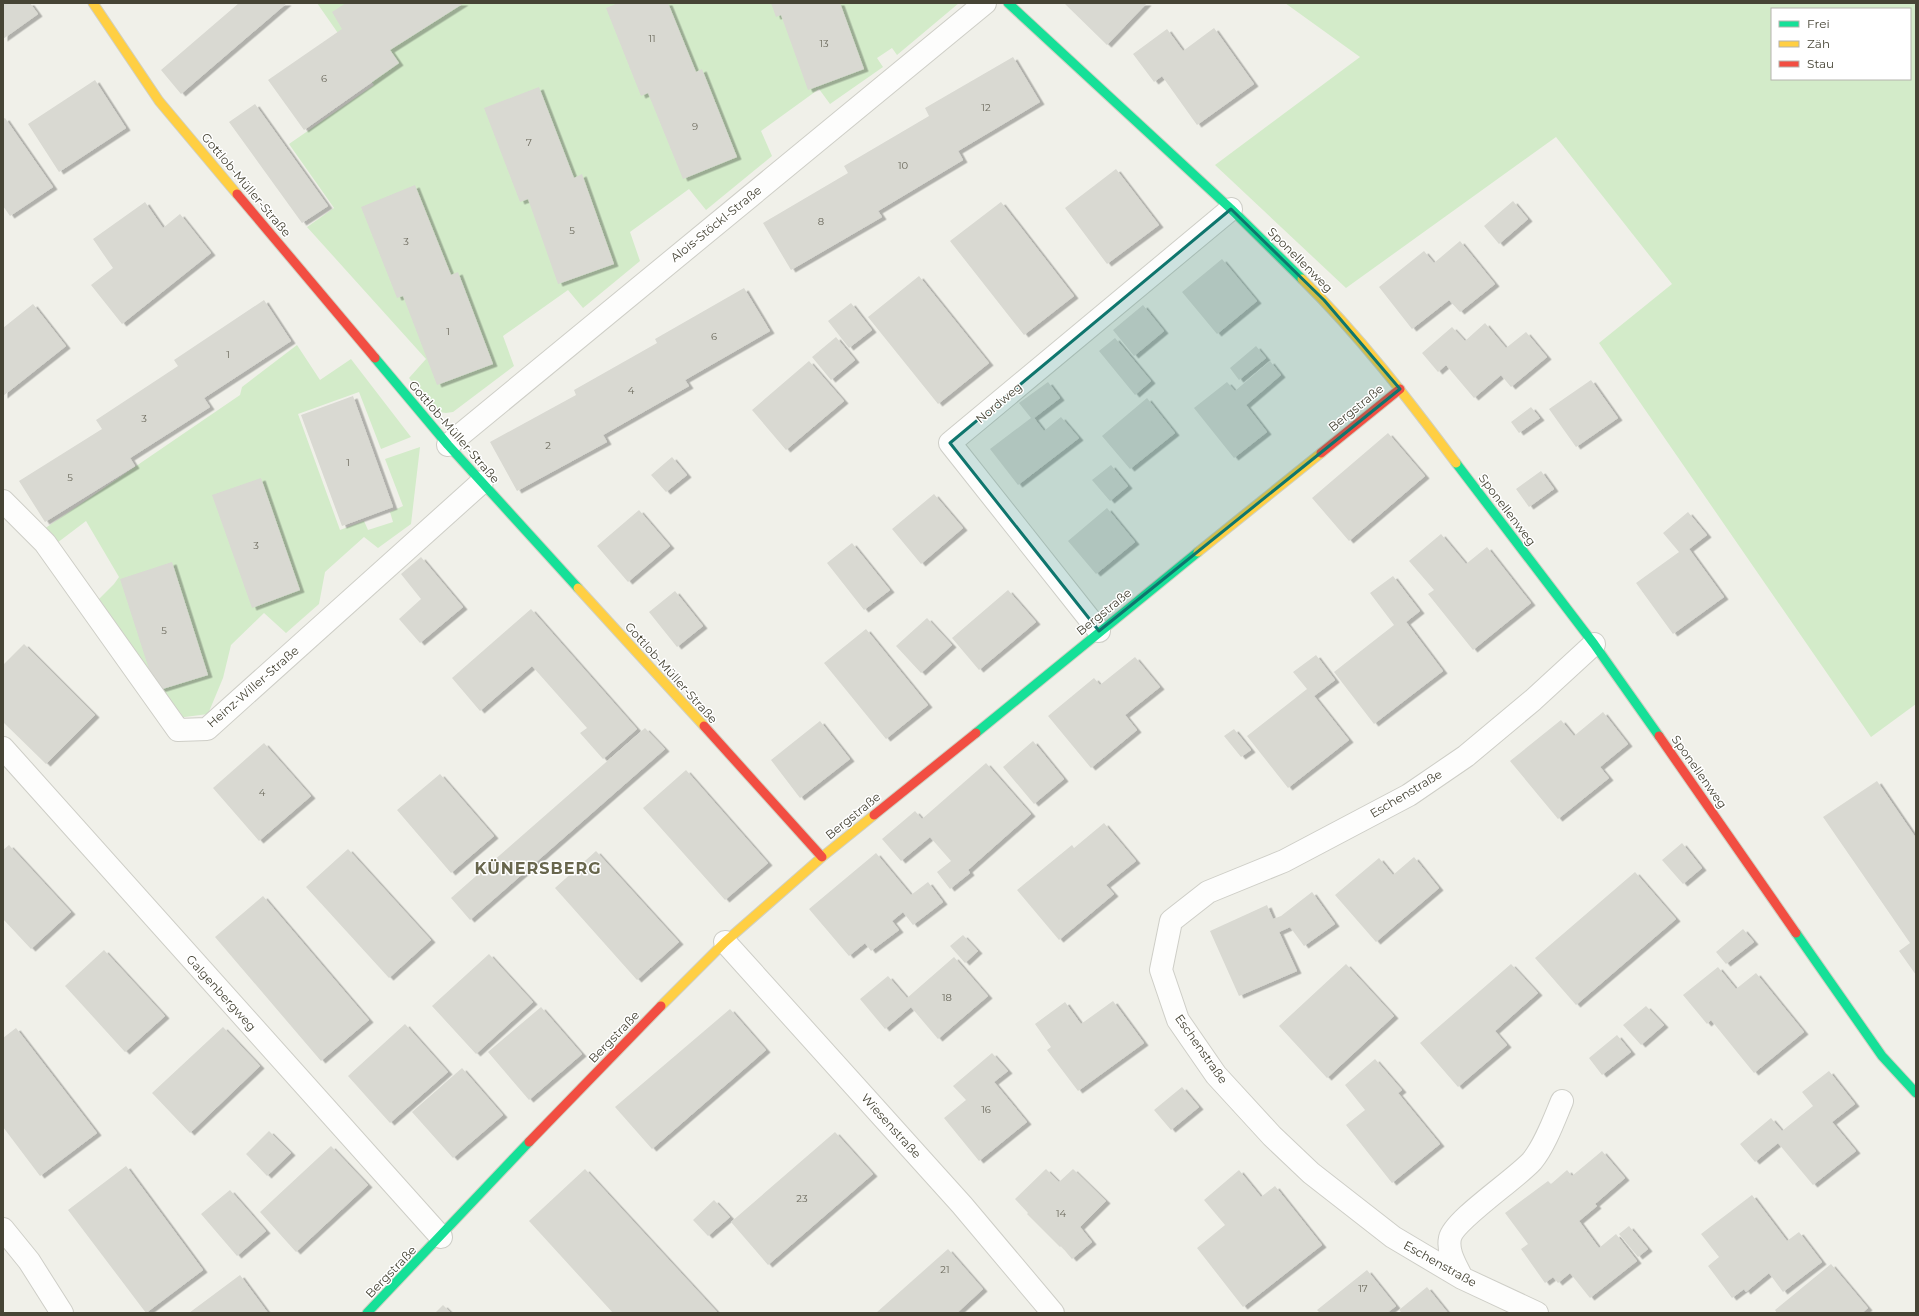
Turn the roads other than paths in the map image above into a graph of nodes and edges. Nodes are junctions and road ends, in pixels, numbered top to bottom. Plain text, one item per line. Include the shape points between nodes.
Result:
1 (93, 3) edge
2 (985, 3) edge
3 (1008, 3) edge
4 (1232, 209) junction
5 (1400, 389) junction
6 (448, 445) junction
7 (482, 482) junction
8 (3, 500) edge
9 (1099, 631) junction
10 (1594, 644) junction
11 (3, 748) edge
12 (822, 857) junction
13 (725, 942) junction
14 (1916, 1093) edge
15 (1562, 1101) dead end
16 (3, 1229) edge
17 (441, 1237) junction
18 (1462, 1278) junction
19 (62, 1313) edge
20 (367, 1313) edge
21 (1053, 1313) edge
22 (1537, 1313) edge

1 - 6 street, Gottlob-Müller-Straße via 160,100
2 - 6 street, Alois-Stöckl-Straße
3 - 4 street, Sponellenweg
4 - 5 street, Sponellenweg via 1324,300
4 - 9 street, Nordweg via 950,443
5 - 9 street, Bergstraße
5 - 10 street, Sponellenweg
6 - 7 street, Gottlob-Müller-Straße
7 - 8 street, Heinz-Willer-Straße via 207,729 178,730 45,543
7 - 12 street, Gottlob-Müller-Straße
9 - 12 street, Bergstraße
10 - 14 street, Sponellenweg via 1882,1056
10 - 18 street, Eschenstraße via 1466,756 1409,795 1284,861 1208,892 1171,921 1161,970 1178,1020 1216,1075 1272,1136 1311,1173 1393,1237
11 - 17 street, Galgenbergweg
12 - 13 street, Bergstraße
13 - 17 street, Bergstraße via 627,1040
13 - 21 street, Wiesenstraße via 962,1205
15 - 18 street via 1550,1130 1532,1161 1459,1223 1450,1237 1450,1253
16 - 19 street via 28,1261
17 - 20 street, Bergstraße
18 - 22 street, Eschenstraße

